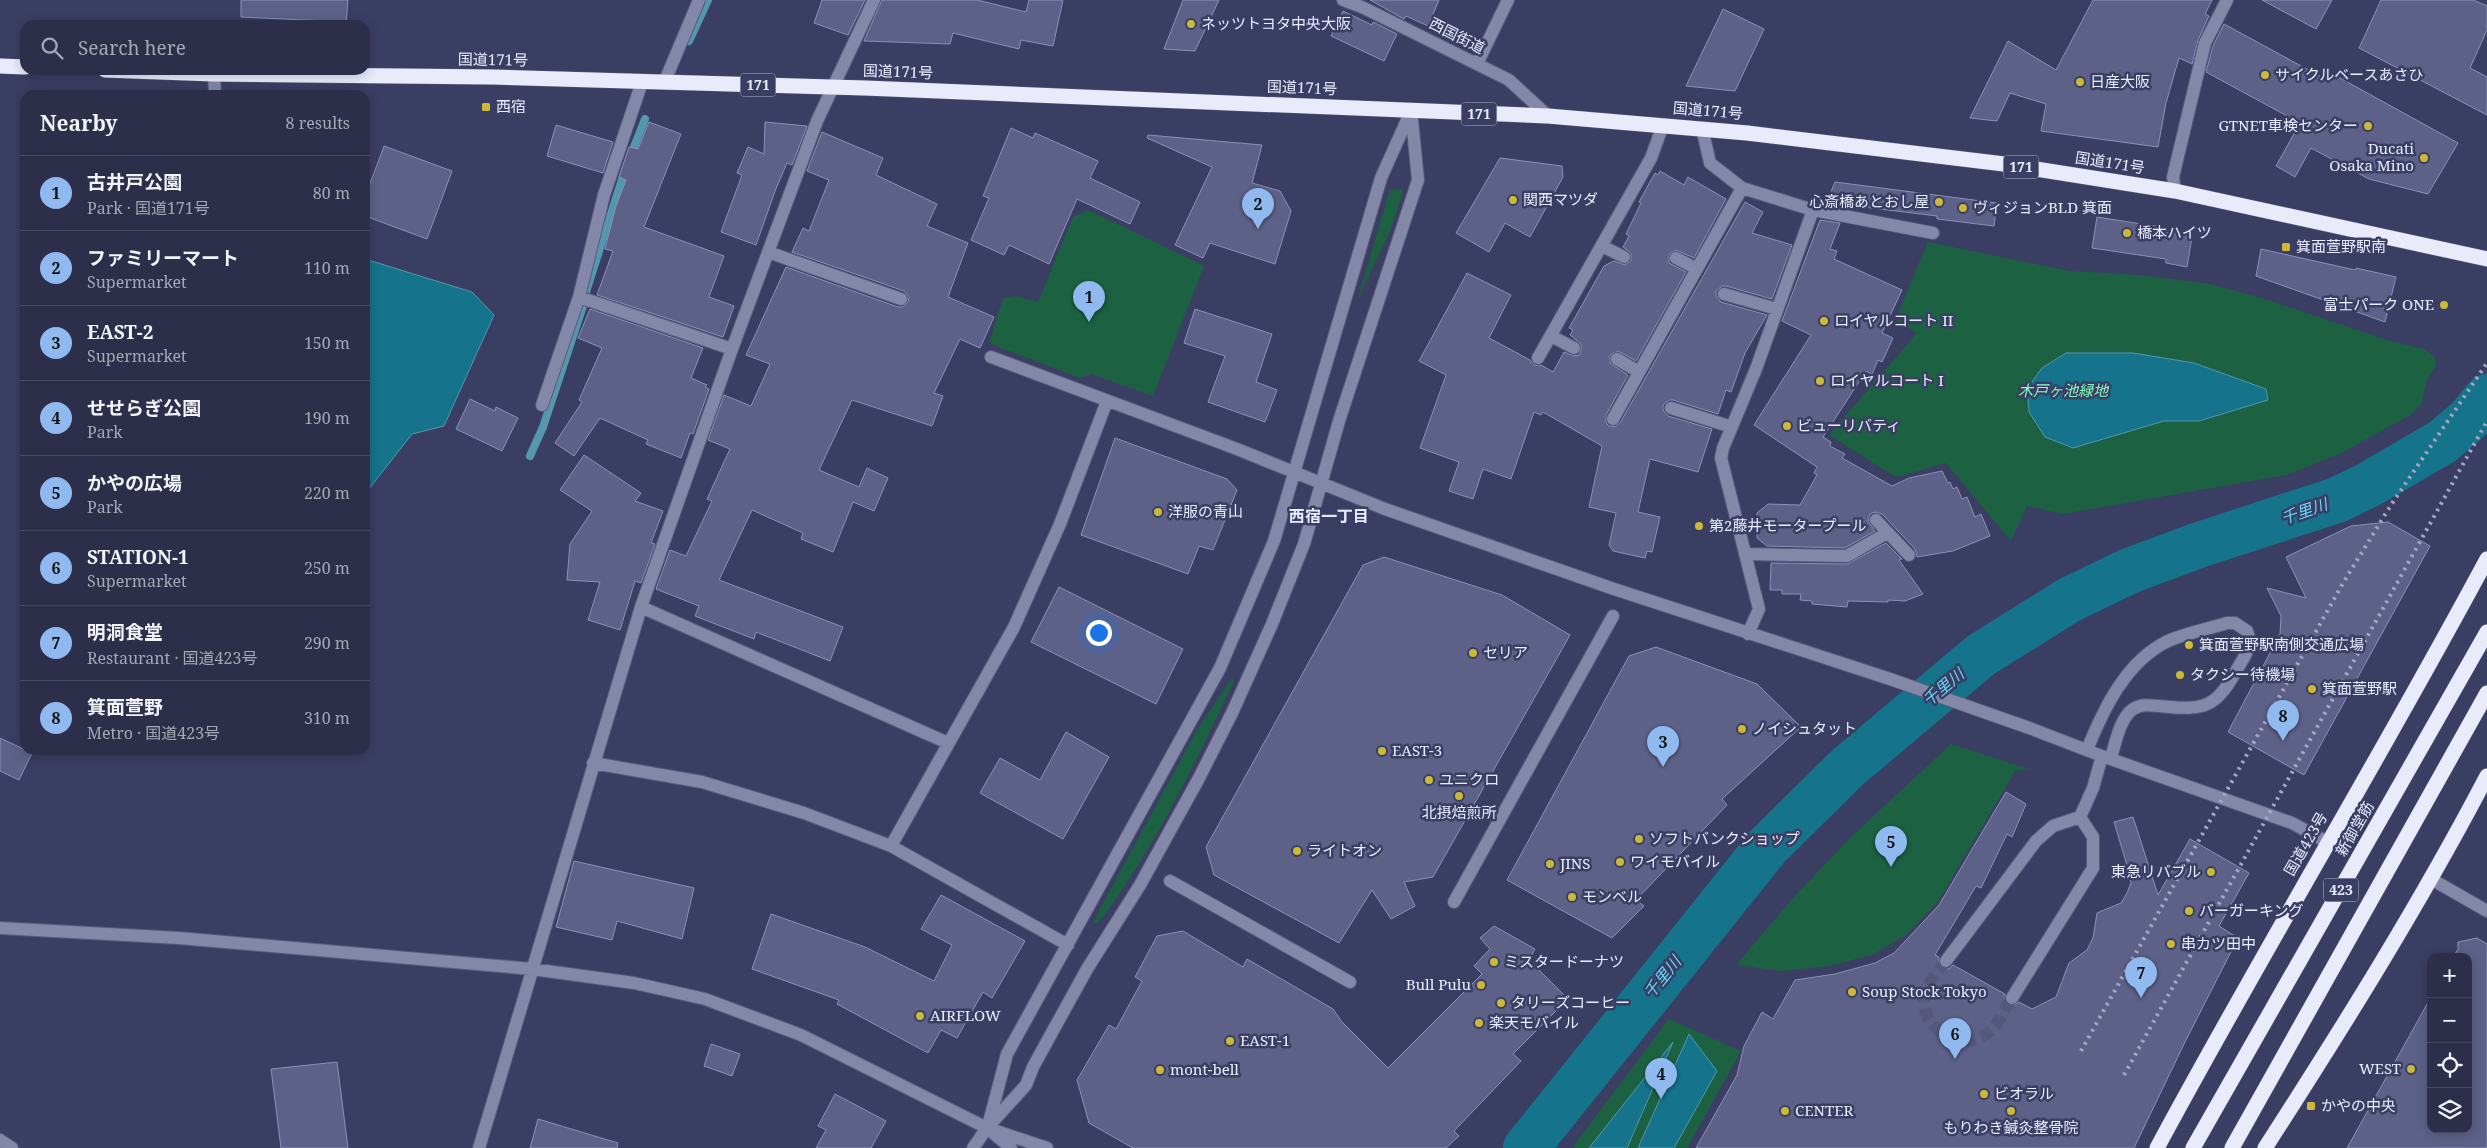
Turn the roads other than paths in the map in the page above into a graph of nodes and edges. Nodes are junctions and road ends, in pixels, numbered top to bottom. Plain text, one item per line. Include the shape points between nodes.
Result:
1 (699, 0) edge
2 (874, 0) edge
3 (1343, 0) edge
4 (1508, 0) edge
5 (2227, 0) edge
6 (1366, 4) edge
7 (1476, 64) junction
8 (0, 66) edge
9 (20, 67) edge
10 (214, 75) edge
11 (307, 75) edge
12 (642, 82) junction
13 (664, 83) junction
14 (832, 87) junction
15 (215, 90) edge
16 (1411, 110) junction
17 (1548, 116) junction
18 (1663, 125) junction
19 (1702, 128) junction
20 (1742, 188) junction
21 (2175, 191) junction
22 (1813, 210) junction
23 (1933, 233) dead end
24 (1602, 246) junction
25 (768, 252) junction
26 (1624, 257) dead end
27 (1676, 258) dead end
28 (2487, 259) edge
29 (1696, 270) junction
30 (1724, 294) dead end
31 (579, 297) junction
32 (901, 299) dead end
33 (1777, 309) junction
34 (1551, 336) junction
35 (1574, 348) dead end
36 (732, 349) junction
37 (991, 357) dead end
38 (1538, 358) dead end
39 (1617, 358) dead end
40 (1639, 372) junction
41 (1106, 401) junction
42 (542, 405) dead end
43 (1671, 408) dead end
44 (1613, 420) dead end
45 (1732, 427) junction
46 (1294, 472) junction
47 (1321, 483) junction
48 (1876, 520) dead end
49 (1887, 533) junction
50 (1745, 554) junction
51 (1909, 555) dead end
52 (2487, 558) edge
53 (641, 607) junction
54 (1613, 616) dead end
55 (2487, 632) edge
56 (1748, 634) junction
57 (2487, 693) edge
58 (948, 743) junction
59 (2087, 750) junction
60 (2106, 757) junction
61 (593, 763) junction
62 (2487, 776) edge
63 (2080, 817) junction
64 (2327, 842) junction
65 (891, 846) junction
66 (2431, 879) junction
67 (1170, 881) dead end
68 (1454, 902) dead end
69 (2487, 911) edge
70 (0, 928) edge
71 (1068, 945) junction
72 (1946, 961) tunnel mouth
73 (532, 969) junction
74 (1350, 982) dead end
75 (2012, 998) tunnel mouth
76 (987, 1128) junction
77 (0, 1140) edge
78 (12, 1148) edge
79 (479, 1148) edge
80 (973, 1148) edge
81 (1011, 1148) edge
82 (1047, 1148) edge
83 (2157, 1148) edge
84 (2193, 1148) edge
85 (2232, 1148) edge
86 (2265, 1148) edge

1 - 13 street
2 - 14 street
3 - 6 street, 西国街道
4 - 7 street
5 - 21 street via 2205,43 2173,177
6 - 7 street, 西国街道
7 - 17 street, 西国街道 via 1509,80
8 - 9 highway
10 - 15 street
11 - 12 highway, 国道171号 / 171
12 - 13 highway, 国道171号 / 171
12 - 31 street via 604,195
13 - 14 highway, 国道171号 / 171
14 - 16 highway, 国道171号 / 171
14 - 25 street
16 - 17 highway, 国道171号 / 171
16 - 46 street via 1381,178
16 - 47 street via 1418,180 1373,311
17 - 18 highway, 国道171号 / 171
18 - 19 highway, 国道171号 / 171
18 - 24 street via 1651,158
19 - 20 street via 1710,164
19 - 21 highway, 国道171号 / 171 via 1915,152
20 - 22 street
20 - 29 street
21 - 28 highway, 国道171号 / 171
22 - 23 street
22 - 33 street
24 - 26 street
24 - 34 street
25 - 32 street
25 - 36 street
27 - 29 street
29 - 40 street
30 - 33 street
31 - 36 street
31 - 42 street
33 - 45 street
34 - 35 street
34 - 38 street
36 - 53 street
37 - 41 street
39 - 40 street
40 - 44 street
41 - 46 street
41 - 58 street via 1060,524 1014,627
43 - 45 street
45 - 50 street via 1721,458
46 - 47 street
46 - 71 street via 1274,541 1230,648
47 - 56 street via 1385,509
47 - 76 street via 1304,544 1287,588 1232,713 1199,778 1140,885 1087,969 1033,1066 1026,1085
48 - 49 street
49 - 50 street via 1847,556
49 - 51 street
50 - 56 street via 1759,609
52 - 64 highway, 国道423号 / 423
53 - 58 street
53 - 61 street
54 - 68 street
55 - 84 highway, 新御堂筋 / 423
56 - 59 street via 1890,679
57 - 85 highway, 423
58 - 65 street
59 - 60 street
59 - 60 street via 2114,692 2149,653 2169,641 2227,624 2235,623 2247,631 2249,649 2218,699 2192,708 2146,705 2131,710
60 - 63 street
60 - 64 street via 2292,823
61 - 65 street via 702,782 804,813
61 - 73 street
62 - 66 highway
63 - 72 street via 2053,826 2036,841
63 - 75 street via 2094,837 2093,868
64 - 83 highway, 国道423号 / 423
65 - 71 street
66 - 69 street
66 - 86 highway
67 - 74 street
70 - 73 street via 179,938
71 - 76 street via 1007,1054
73 - 76 street via 634,982 735,1009 817,1042
73 - 79 street
76 - 80 street
76 - 81 street
76 - 82 street
77 - 78 street

